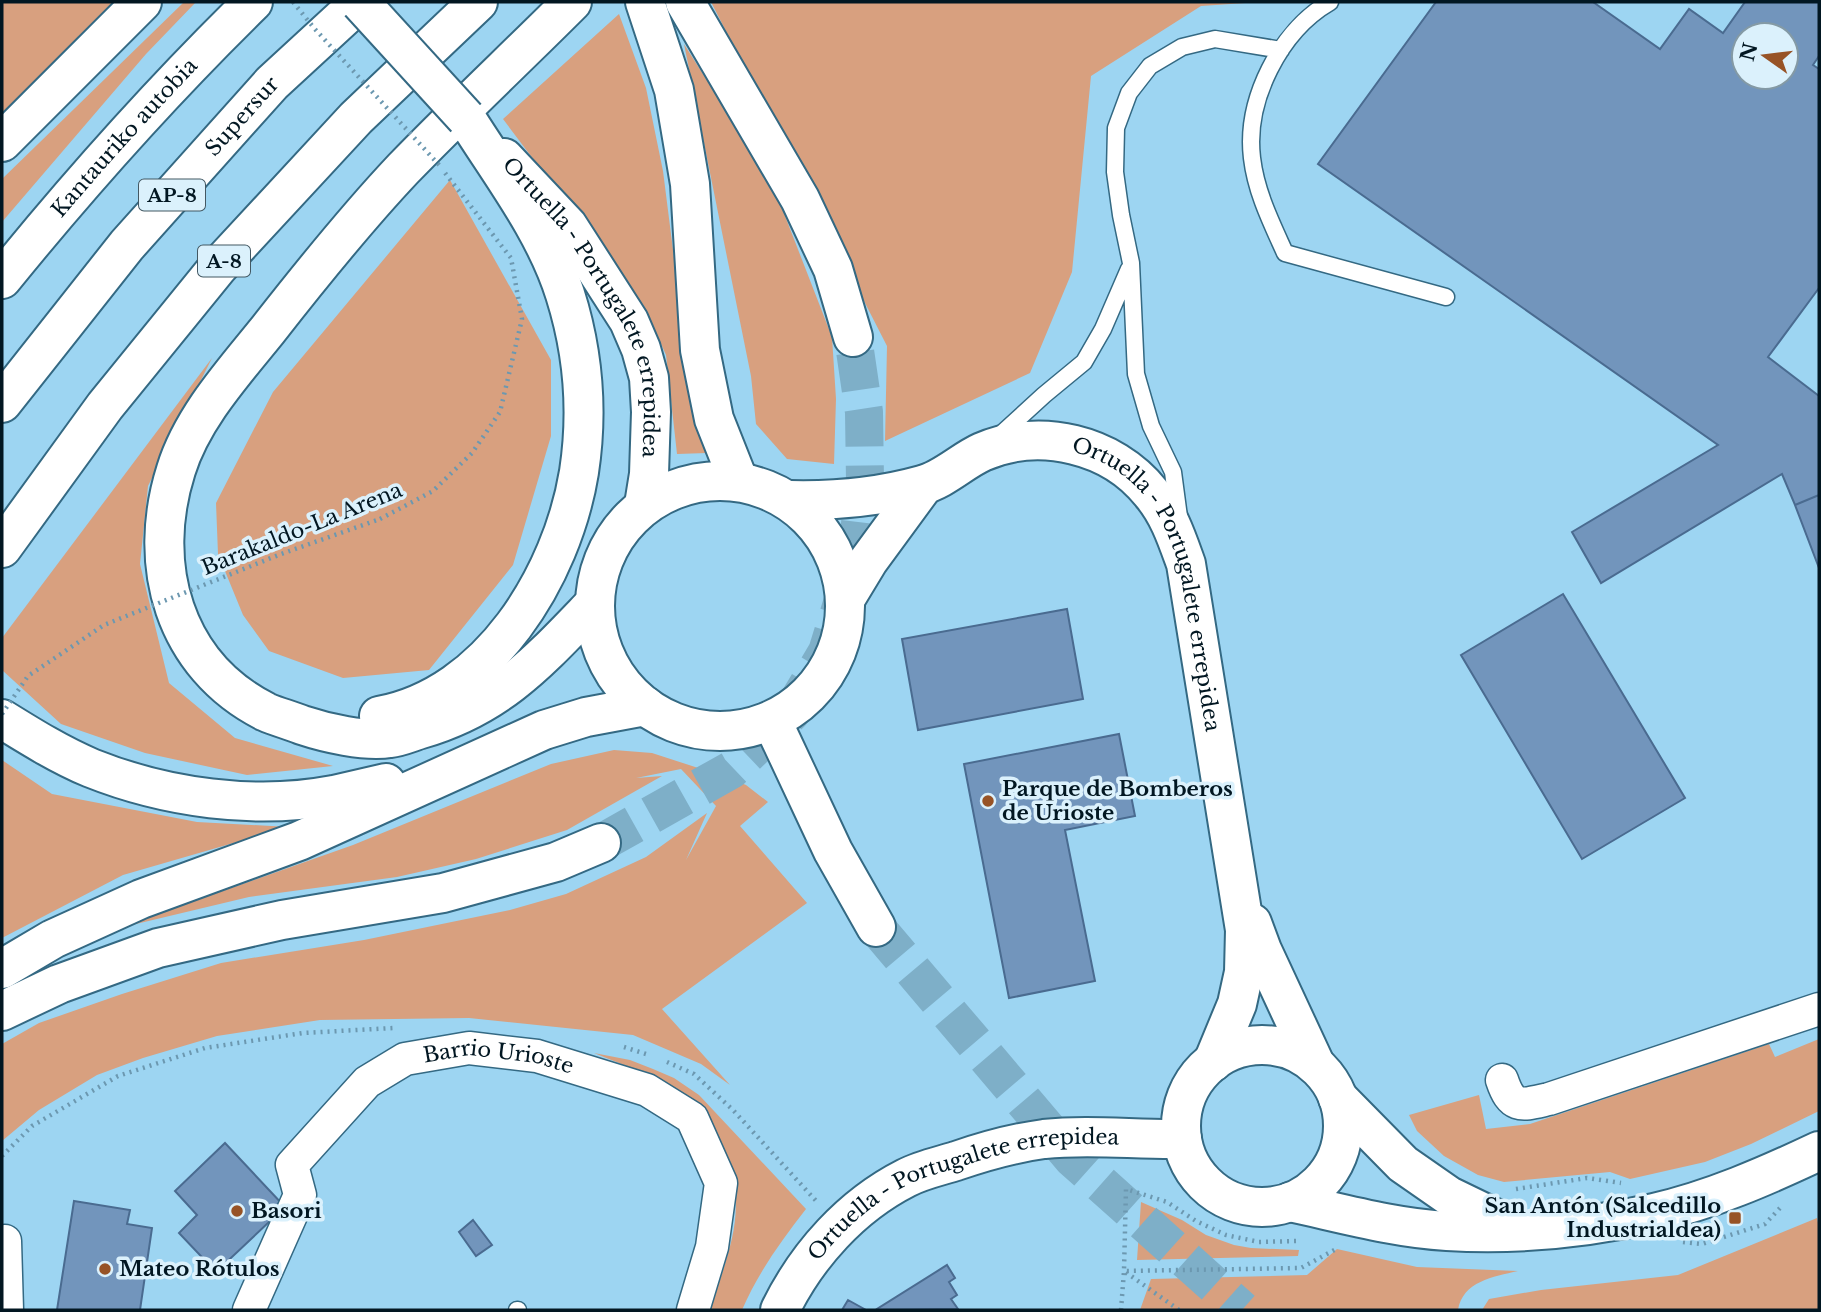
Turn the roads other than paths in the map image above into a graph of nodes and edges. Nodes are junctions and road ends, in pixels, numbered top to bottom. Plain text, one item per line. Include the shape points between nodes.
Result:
1 (142, 2) edge
2 (253, 2) edge
3 (360, 2) edge
4 (478, 2) edge
5 (572, 2) edge
6 (645, 2) edge
7 (685, 2) edge
8 (1330, 2) edge
9 (1281, 50) junction
10 (477, 132) junction
11 (2, 142) edge
12 (1131, 263) junction
13 (2, 279) edge
14 (1446, 297) dead end
15 (852, 337) tunnel mouth
16 (2, 403) edge
17 (983, 452) junction
18 (739, 482) junction
19 (924, 485) junction
20 (790, 500) junction
21 (645, 505) junction
22 (2, 548) edge
23 (1186, 564) junction
24 (846, 598) junction
25 (595, 603) junction
26 (645, 706) junction
27 (2, 719) edge
28 (772, 721) junction
29 (311, 728) junction
30 (500, 751) junction
31 (601, 843) tunnel mouth
32 (1239, 888) junction
33 (876, 927) tunnel mouth
34 (2, 969) edge
35 (1819, 1009) edge
36 (2, 1011) edge
37 (1213, 1062) junction
38 (1315, 1064) junction
39 (1502, 1080) dead end
40 (1338, 1098) junction
41 (1182, 1139) junction
42 (1819, 1152) edge
43 (1290, 1202) junction
44 (1521, 1231) junction
45 (5, 1241) dead end
46 (7, 1310) edge
47 (249, 1310) edge
48 (693, 1310) edge
49 (780, 1310) edge

1 - 11 main road
2 - 13 main road, Kantauriko autobia via 62,205
3 - 10 main road, Ortuella - Portugalete errepidea, bridge
3 - 16 main road, Supersur / AP-8 via 272,83 127,245
4 - 22 main road, A-8 via 356,118 218,267 105,406
5 - 29 main road via 403,170 313,272 221,388 176,469 163,528 165,573 175,613 195,651 220,681 266,712
6 - 18 main road via 674,90 690,184 700,350 714,419
7 - 15 main road via 800,199 833,268
8 - 9 lane via 1300,25
9 - 12 lane via 1215,39 1182,47 1150,66 1129,93 1116,128 1115,172
9 - 14 lane via 1254,116 1252,156 1261,201 1285,253
10 - 21 main road, Ortuella - Portugalete errepidea via 568,226 629,321 649,378
10 - 29 main road via 544,243 565,293 580,353 579,472 566,522 547,570 516,624 478,667 436,696 385,715
12 - 17 lane via 1084,362
12 - 23 lane via 1136,374 1151,426 1173,471
17 - 19 main road, Ortuella - Portugalete errepidea
17 - 23 main road, Ortuella - Portugalete errepidea via 1028,440 1057,441 1083,446 1121,464 1151,492 1170,520
18 - 20 main road
18 - 21 main road via 707,481 675,488
19 - 20 main road, Ortuella - Portugalete errepidea via 834,500
19 - 24 main road, Ortuella - Portugalete errepidea
20 - 24 main road via 830,545 841,569
21 - 25 main road via 618,531 599,569
23 - 32 main road, Ortuella - Portugalete errepidea
24 - 28 main road via 841,638 826,673 802,702
25 - 26 main road via 596,629 607,660
25 - 29 main road via 500,694 452,720 389,739
26 - 28 main road via 674,722 702,729 732,731
26 - 30 main road via 565,723
27 - 30 main road via 92,768 161,790 215,798 268,801 332,795
28 - 33 main road via 832,851
30 - 34 main road via 299,841 141,899 53,939
31 - 36 main road via 556,862 443,893 282,920 158,948 59,984
32 - 37 main road, Ortuella - Portugalete errepidea via 1244,972 1237,1004
32 - 38 main road, Ortuella - Portugalete errepidea
35 - 39 street via 1524,1105 1514,1102
37 - 38 main road via 1232,1050 1253,1045 1297,1052
37 - 41 main road via 1197,1077 1187,1096 1181,1117
38 - 40 main road
40 - 43 main road via 1343,1123 1340,1148 1329,1171 1312,1190
40 - 44 main road via 1403,1164 1449,1196
41 - 43 main road via 1202,1181 1221,1196 1242,1205
41 - 49 main road, Ortuella - Portugalete errepidea via 1043,1139 991,1149 907,1177 839,1226 802,1271
42 - 44 main road via 1761,1178 1655,1213
43 - 44 main road via 1447,1231
45 - 46 street
47 - 48 street, Barrio Urioste via 300,1195 292,1165 368,1083 405,1059 469,1048 537,1056 610,1076 647,1090 692,1118 720,1182 712,1247

